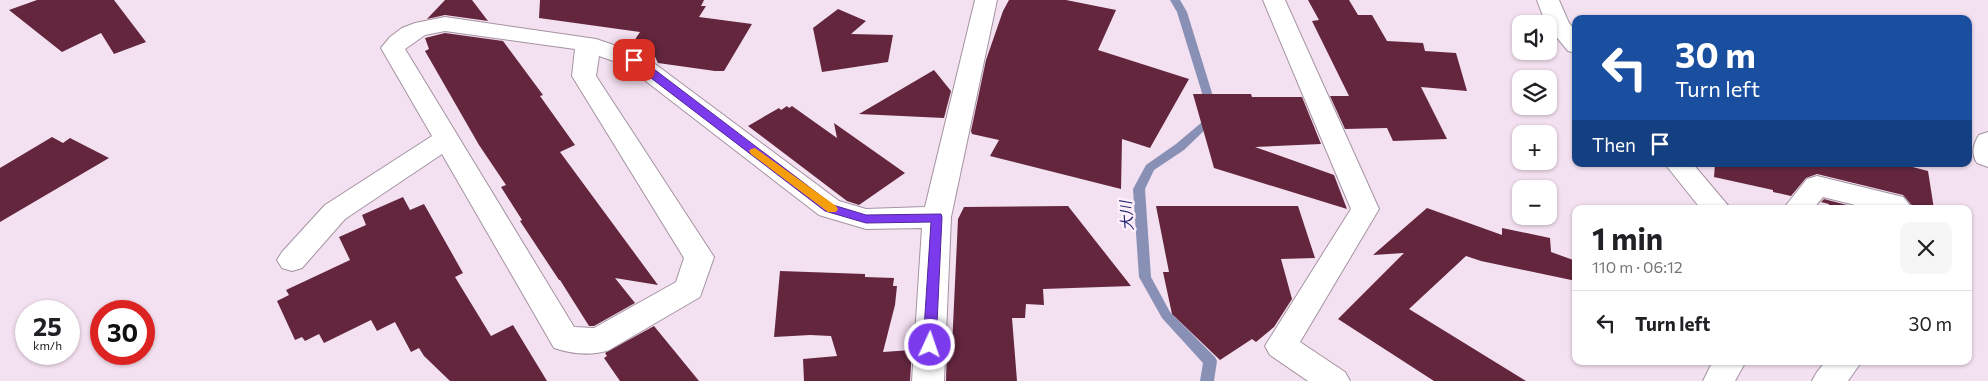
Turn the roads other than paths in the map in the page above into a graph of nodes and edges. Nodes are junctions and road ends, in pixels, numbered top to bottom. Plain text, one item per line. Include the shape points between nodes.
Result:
1 (986, 0) edge
2 (1274, 0) edge
3 (1548, 0) edge
4 (1572, 41) edge
5 (588, 44) junction
6 (446, 139) junction
7 (1988, 142) edge
8 (1988, 158) edge
9 (1681, 167) edge
10 (1714, 205) edge
11 (1800, 205) edge
12 (1894, 205) edge
13 (937, 217) junction
14 (292, 260) dead end
15 (1728, 365) edge
16 (1842, 365) edge
17 (928, 381) edge
18 (1334, 381) edge
19 (1719, 381) edge
20 (1828, 381) edge

1 - 13 street
2 - 18 street via 1365,209 1281,346
3 - 4 street via 1558,25
5 - 6 street via 445,24 428,26 400,39 393,48
5 - 6 street via 584,76 699,257 689,288 598,342 565,339
5 - 13 street via 634,60 829,208 866,219
6 - 14 street via 335,212
7 - 8 street
9 - 10 street
11 - 12 street via 1816,186
13 - 17 street
15 - 19 street
16 - 20 street

